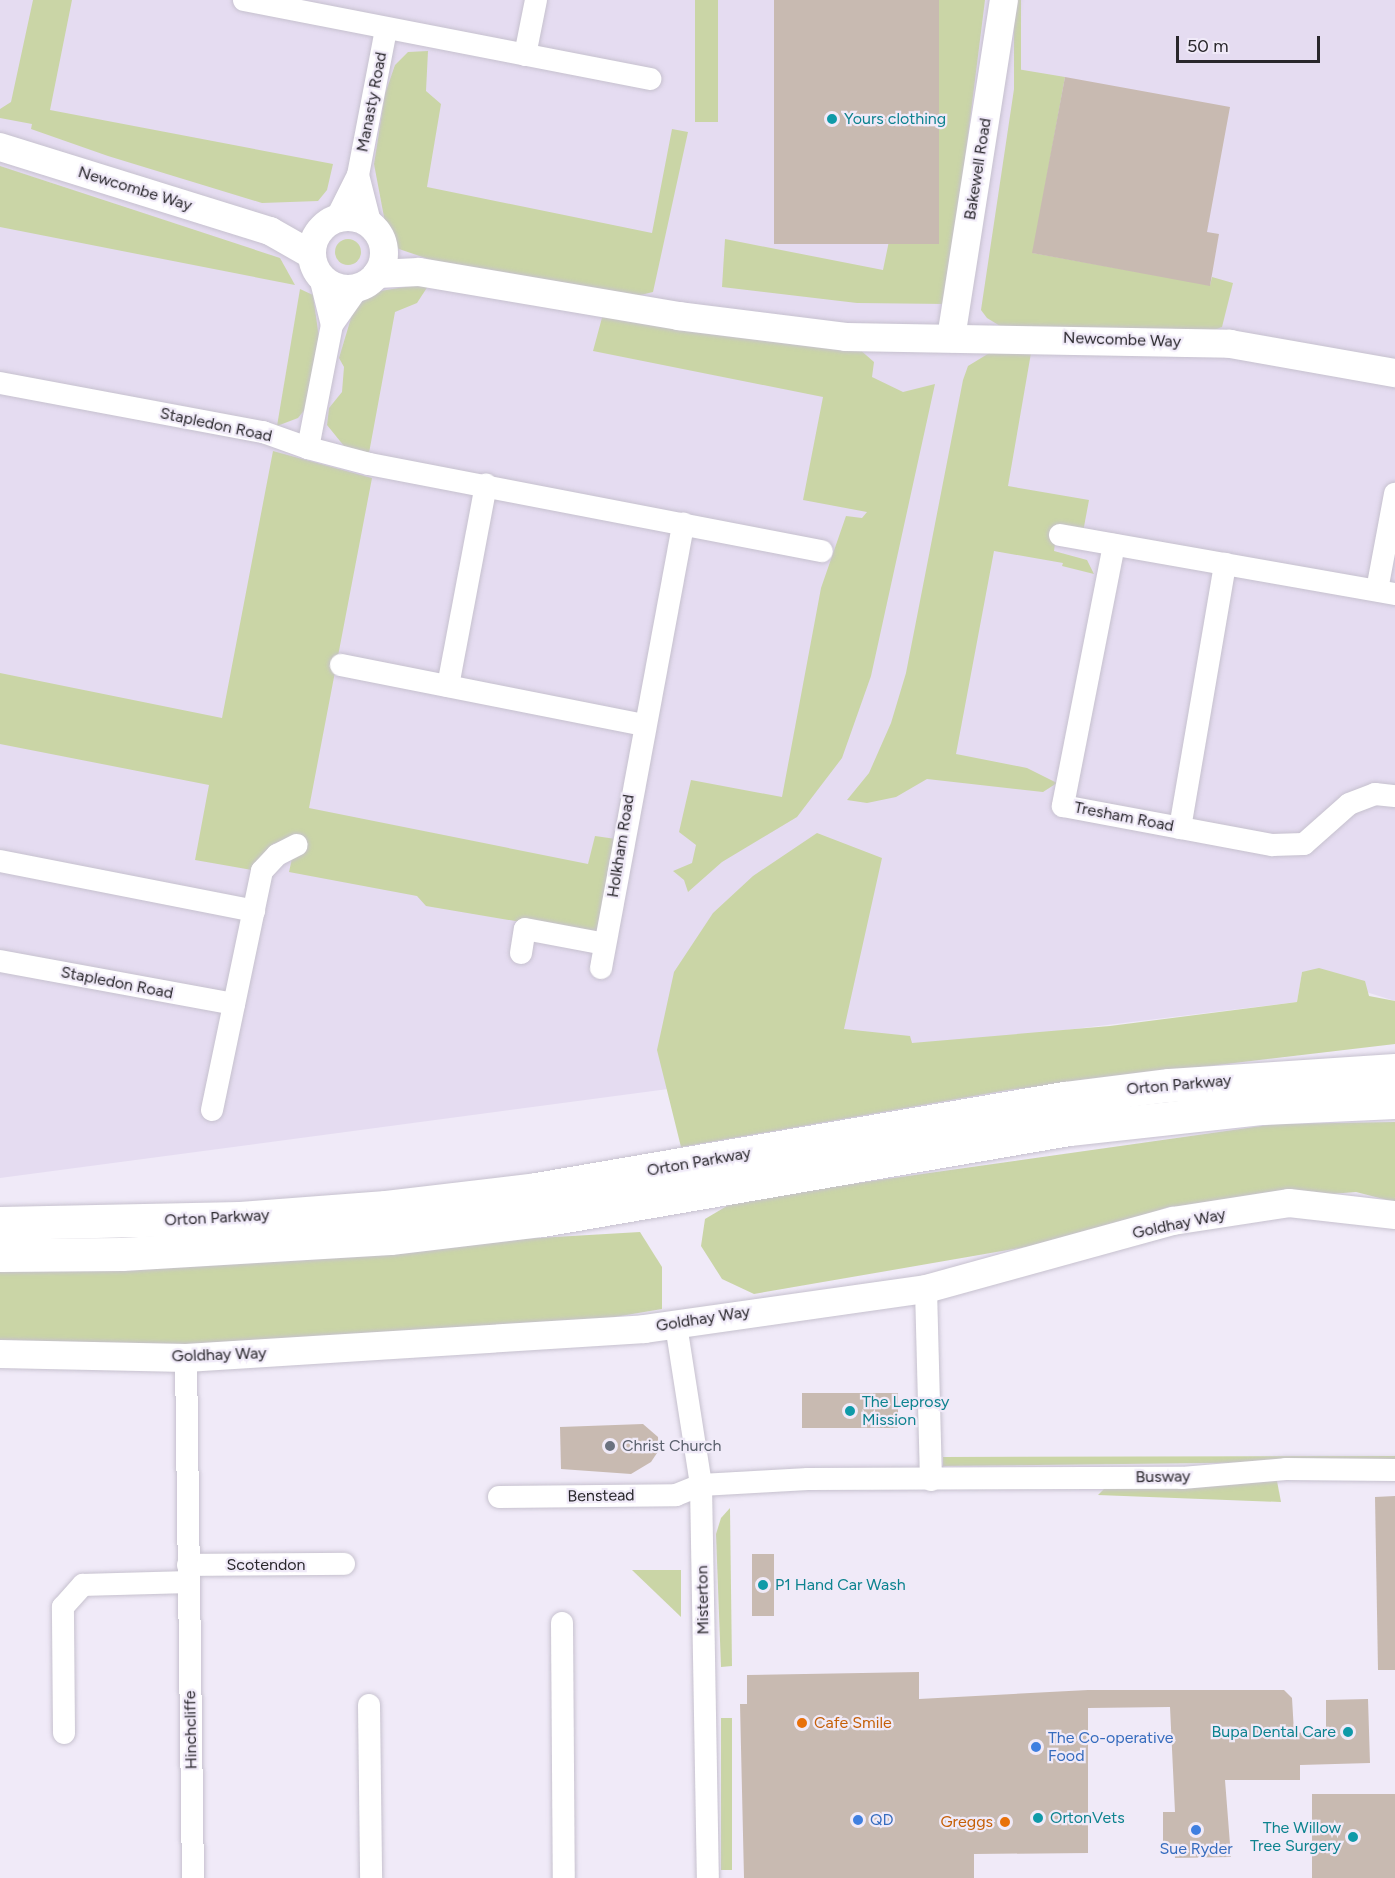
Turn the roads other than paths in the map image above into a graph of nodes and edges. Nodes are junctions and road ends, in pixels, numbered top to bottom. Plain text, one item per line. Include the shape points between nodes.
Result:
1 (244, 0) edge
2 (536, 0) edge
3 (1004, 0) edge
4 (386, 28) junction
5 (525, 55) junction
6 (650, 80) dead end
7 (0, 147) edge
8 (358, 175) junction
9 (329, 223) junction
10 (270, 231) junction
11 (377, 236) junction
12 (316, 266) junction
13 (419, 272) junction
14 (367, 281) junction
15 (332, 325) junction
16 (951, 338) junction
17 (1395, 373) edge
18 (0, 383) edge
19 (308, 448) junction
20 (486, 485) junction
21 (1395, 495) edge
22 (683, 524) junction
23 (1060, 535) dead end
24 (1113, 545) junction
25 (822, 552) dead end
26 (1225, 564) junction
27 (1386, 592) edge
28 (341, 665) dead end
29 (448, 686) junction
30 (644, 725) junction
31 (1395, 796) edge
32 (1180, 828) junction
33 (297, 845) dead end
34 (0, 861) edge
35 (254, 911) junction
36 (604, 944) junction
37 (521, 953) dead end
38 (0, 961) edge
39 (601, 968) dead end
40 (234, 1004) junction
41 (1395, 1070) edge
42 (1395, 1102) edge
43 (212, 1110) dead end
44 (1395, 1215) edge
45 (0, 1222) edge
46 (0, 1255) edge
47 (926, 1289) junction
48 (676, 1325) junction
49 (0, 1354) edge
50 (186, 1358) junction
51 (1395, 1470) edge
52 (931, 1480) junction
53 (701, 1485) junction
54 (499, 1497) dead end
55 (344, 1564) dead end
56 (188, 1574) junction
57 (562, 1623) dead end
58 (369, 1705) dead end
59 (64, 1733) dead end
60 (193, 1878) edge
61 (371, 1878) edge
62 (564, 1878) edge
63 (708, 1878) edge

1 - 4 street, Manasty Road
2 - 5 street
3 - 16 street, Bakewell Road
4 - 5 street, Manasty Road
4 - 8 street, Manasty Road
5 - 6 street, Manasty Road
7 - 10 street, Newcombe Way
8 - 9 street, Manasty Road
8 - 11 street, Manasty Road
9 - 10 street, Newcombe Way
9 - 11 street via 349,217
9 - 12 street
10 - 12 street, Newcombe Way
11 - 13 street
11 - 14 street
12 - 14 street via 333,286
12 - 15 street
13 - 14 street
13 - 16 street, Newcombe Way via 678,316 846,337
14 - 15 street
15 - 19 street
16 - 17 street, Newcombe Way via 1230,344
18 - 19 street, Stapledon Road via 263,432
19 - 20 street
20 - 22 street
20 - 29 street
21 - 27 street
22 - 25 street
22 - 30 street, Holkham Road
23 - 24 street
24 - 26 street
24 - 32 street, Tresham Road via 1063,806
26 - 27 street
26 - 32 street
28 - 29 street
29 - 30 street
30 - 36 street, Holkham Road
31 - 32 street, Tresham Road via 1375,794 1349,804 1304,844 1272,845
33 - 35 street via 277,855 262,871
34 - 35 street
35 - 40 street
36 - 37 street via 525,928
36 - 39 street, Holkham Road
38 - 40 street, Stapledon Road
40 - 43 street
41 - 45 main road, Orton Parkway via 1169,1085 1064,1098 536,1189 386,1207 240,1218
42 - 46 main road, Orton Parkway via 1263,1108 1069,1129 553,1218 390,1238 133,1254
44 - 47 street, Goldhay Way via 1289,1203 1173,1221
47 - 48 street, Goldhay Way via 713,1316
47 - 52 street
48 - 50 street, Goldhay Way via 461,1343
48 - 53 street, Misterton
49 - 50 street, Goldhay Way
50 - 56 street, Hinchcliffe
51 - 52 street, Busway
52 - 53 street, Busway
53 - 54 street, Benstead via 676,1495
53 - 63 street, Misterton
55 - 56 street, Scotendon
56 - 59 street via 83,1585 63,1607
56 - 60 street, Hinchcliffe
57 - 62 street
58 - 61 street

